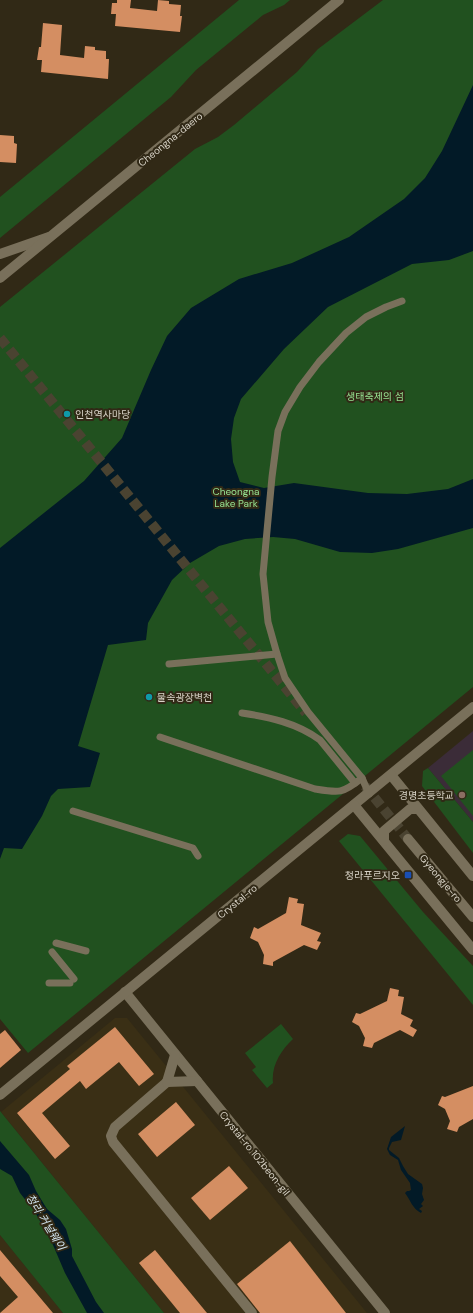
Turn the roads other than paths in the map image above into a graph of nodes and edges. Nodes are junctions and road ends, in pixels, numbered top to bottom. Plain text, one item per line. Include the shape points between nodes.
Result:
1 (338, 0) edge
2 (50, 237) junction
3 (0, 254) edge
4 (0, 278) edge
5 (402, 301) dead end
6 (277, 654) junction
7 (169, 664) dead end
8 (473, 708) edge
9 (242, 713) dead end
10 (160, 737) dead end
11 (391, 775) junction
12 (362, 778) junction
13 (355, 783) junction
14 (369, 794) junction
15 (354, 805) junction
16 (418, 809) junction
17 (73, 811) dead end
18 (408, 838) tunnel mouth
19 (384, 841) junction
20 (198, 856) dead end
21 (473, 876) edge
22 (473, 917) edge
23 (56, 943) dead end
24 (473, 950) edge
25 (52, 952) dead end
26 (86, 952) dead end
27 (49, 983) dead end
28 (125, 992) junction
29 (176, 1055) junction
30 (196, 1081) junction
31 (167, 1082) junction
32 (0, 1094) edge
33 (252, 1313) edge
34 (386, 1313) edge

1 - 2 street, Cheongna-daero
2 - 3 street
2 - 4 street, Cheongna-daero
5 - 6 street via 366,317 346,333 300,387 285,412 278,431 263,574 268,622
6 - 7 street
6 - 12 street via 285,678 308,712
8 - 11 street, Crystal-ro
9 - 13 street via 283,721 314,736
10 - 13 street via 315,789 334,792 348,789
11 - 14 street, Crystal-ro
11 - 16 street
12 - 13 street
12 - 14 street
14 - 15 street, Crystal-ro
15 - 19 street
15 - 28 street, Crystal-ro
16 - 19 street via 410,809 384,831
16 - 21 street
17 - 20 street via 193,848
18 - 22 street, Gyeongje-ro
19 - 24 street
23 - 26 street
25 - 27 street via 72,981
28 - 29 street, Crystal-ro 102beon-gil
28 - 32 street, Crystal-ro
29 - 30 street, Crystal-ro 102beon-gil
29 - 31 street
30 - 31 street
30 - 34 street, Crystal-ro 102beon-gil
31 - 33 street via 115,1126 111,1136 113,1142

